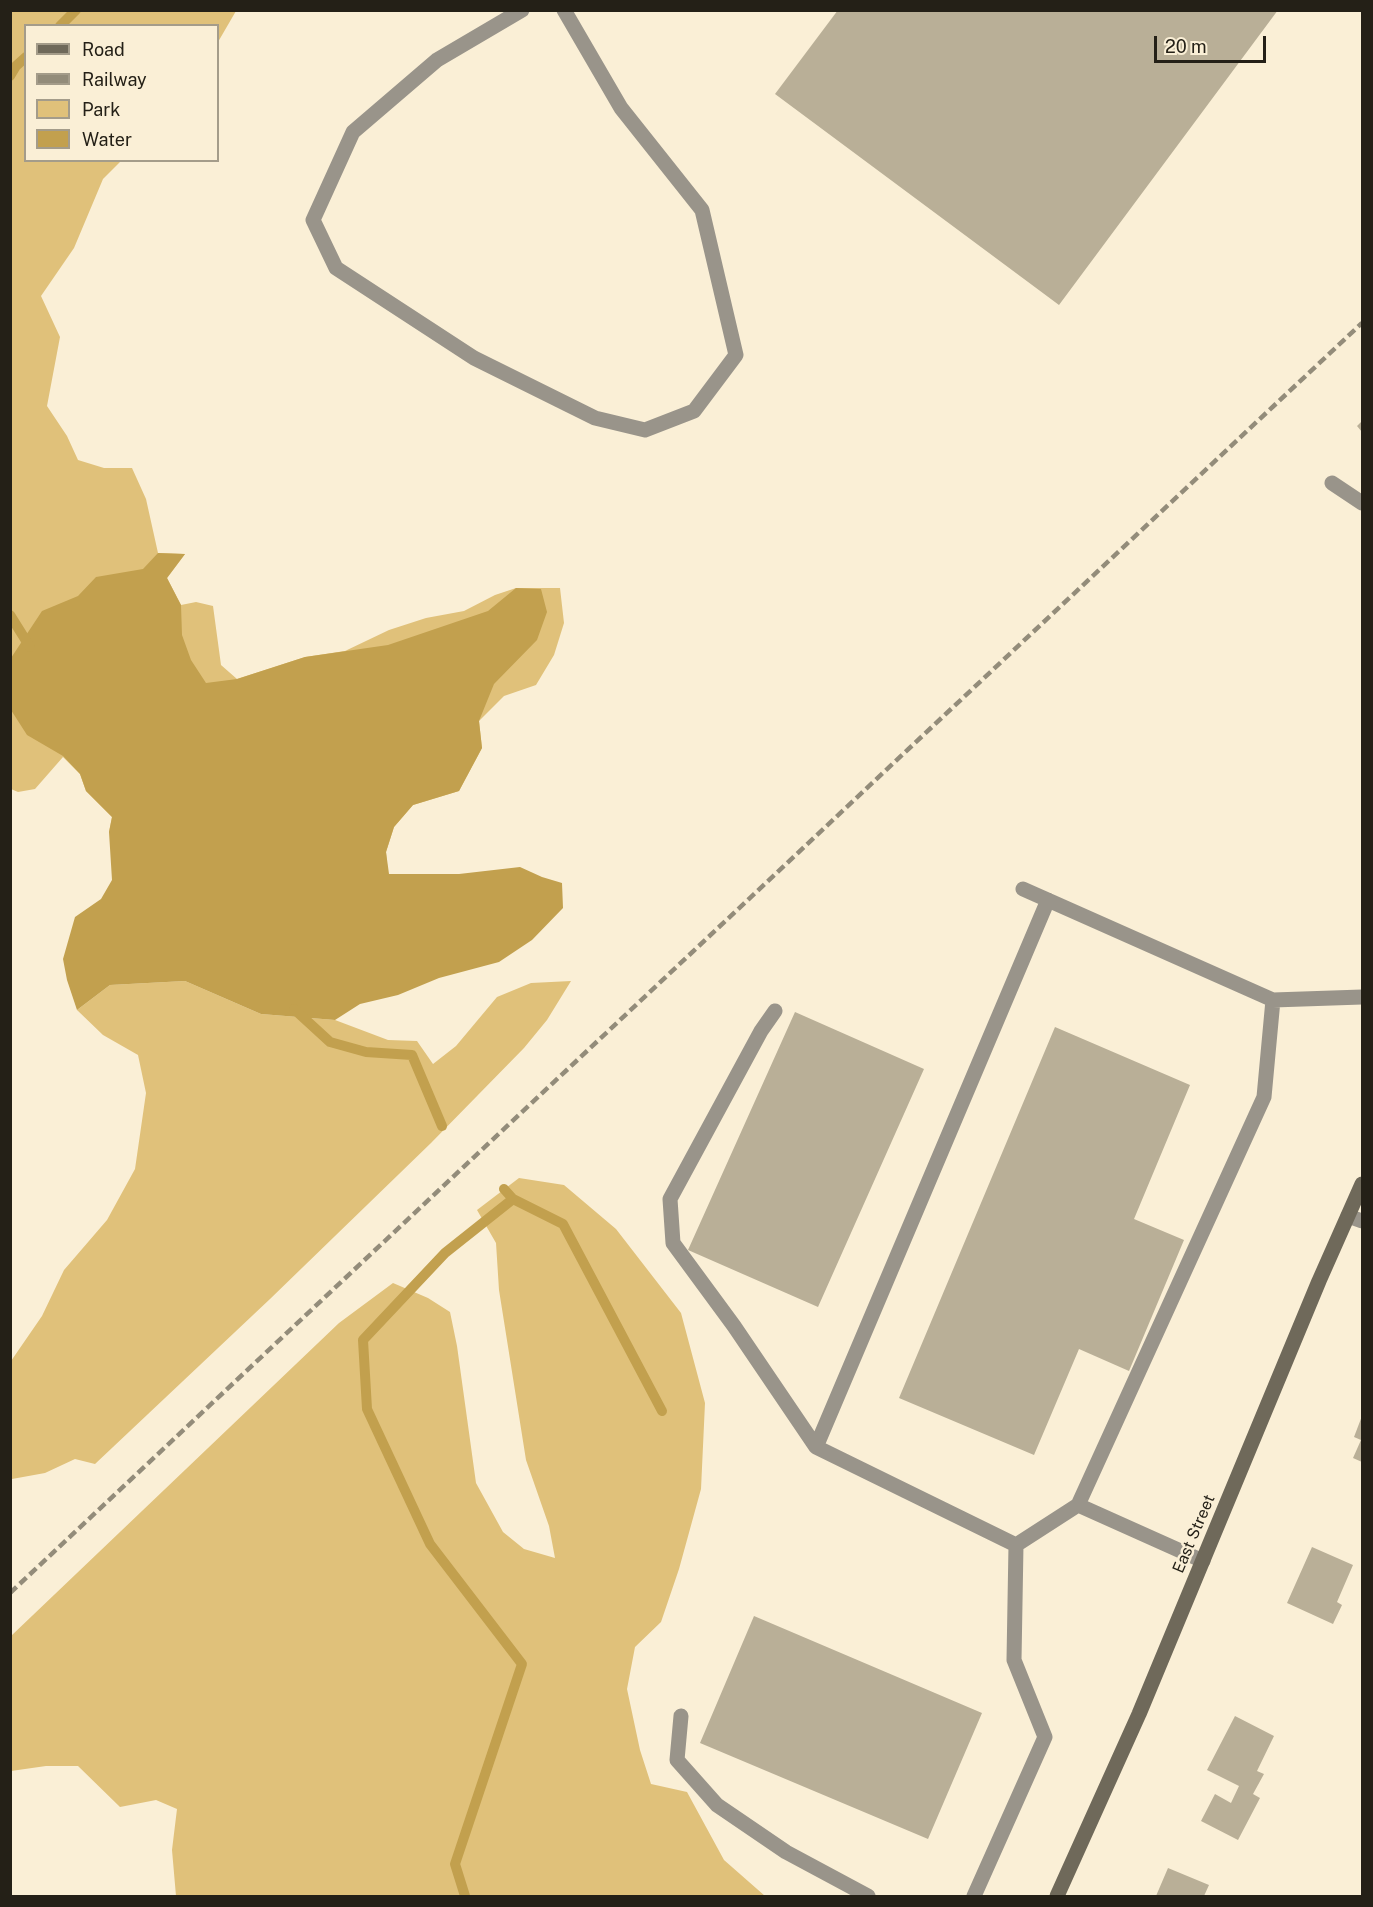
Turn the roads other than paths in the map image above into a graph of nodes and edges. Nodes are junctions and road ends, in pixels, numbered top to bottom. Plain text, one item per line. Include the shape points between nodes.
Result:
1 (522, 10) edge
2 (564, 10) edge
3 (1332, 483) dead end
4 (1362, 503) edge
5 (1023, 889) dead end
6 (1048, 900) junction
7 (1362, 997) edge
8 (1274, 1000) junction
9 (775, 1011) dead end
10 (1362, 1184) edge
11 (1355, 1218) edge
12 (816, 1447) junction
13 (1078, 1505) junction
14 (1016, 1545) junction
15 (1203, 1561) junction
16 (681, 1716) dead end
17 (868, 1896) edge
18 (974, 1896) edge
19 (1057, 1896) edge

1 - 2 lane via 437,60 353,132 313,220 336,268 474,358 595,418 645,430 694,411 736,355 702,210 621,108
3 - 4 lane
5 - 6 lane
6 - 8 lane
6 - 12 lane
7 - 8 lane
8 - 13 lane via 1264,1097
9 - 12 lane via 670,1199 673,1243
10 - 11 main road, East Street
11 - 15 main road, East Street
12 - 14 lane
13 - 14 lane
13 - 15 lane
14 - 18 lane via 1014,1660 1045,1737
15 - 19 main road, East Street
16 - 17 lane via 677,1760 717,1805 786,1852

